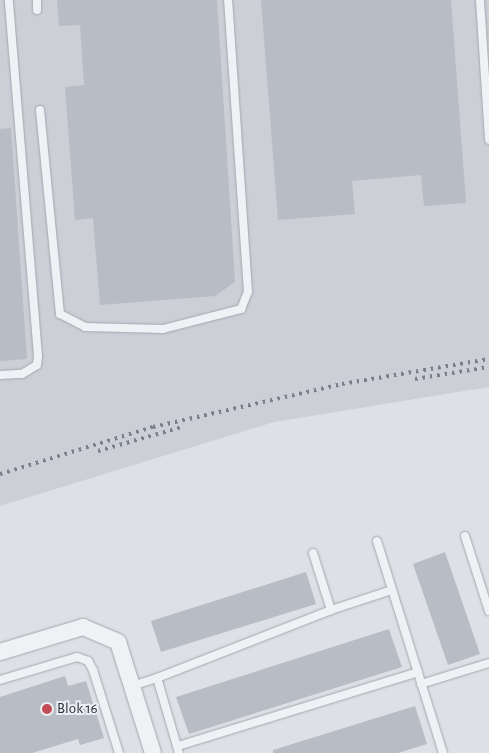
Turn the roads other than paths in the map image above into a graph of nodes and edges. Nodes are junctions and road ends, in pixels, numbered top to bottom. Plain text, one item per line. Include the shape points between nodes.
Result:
1 (10, 0) edge
2 (37, 0) edge
3 (228, 0) edge
4 (480, 0) edge
5 (37, 10) dead end
6 (40, 110) dead end
7 (489, 140) edge
8 (0, 375) edge
9 (465, 536) dead end
10 (377, 541) dead end
11 (313, 554) dead end
12 (392, 590) junction
13 (331, 610) junction
14 (489, 611) edge
15 (0, 652) edge
16 (489, 663) edge
17 (418, 672) junction
18 (157, 678) junction
19 (0, 680) edge
20 (422, 684) junction
21 (132, 686) junction
22 (178, 749) edge
23 (119, 753) edge
24 (153, 753) edge
25 (442, 753) edge

1 - 8 lane via 38,356 37,365 22,374
2 - 5 lane
3 - 6 lane via 248,292 241,309 162,329 85,327 60,314
4 - 7 lane
9 - 14 lane
10 - 12 lane
11 - 13 lane
12 - 13 lane
12 - 17 lane
13 - 18 lane
15 - 21 street via 88,628 118,642
16 - 20 lane
17 - 20 lane
17 - 22 lane
18 - 21 lane
18 - 22 lane
19 - 23 lane via 78,657 88,662
20 - 25 lane
21 - 24 street

